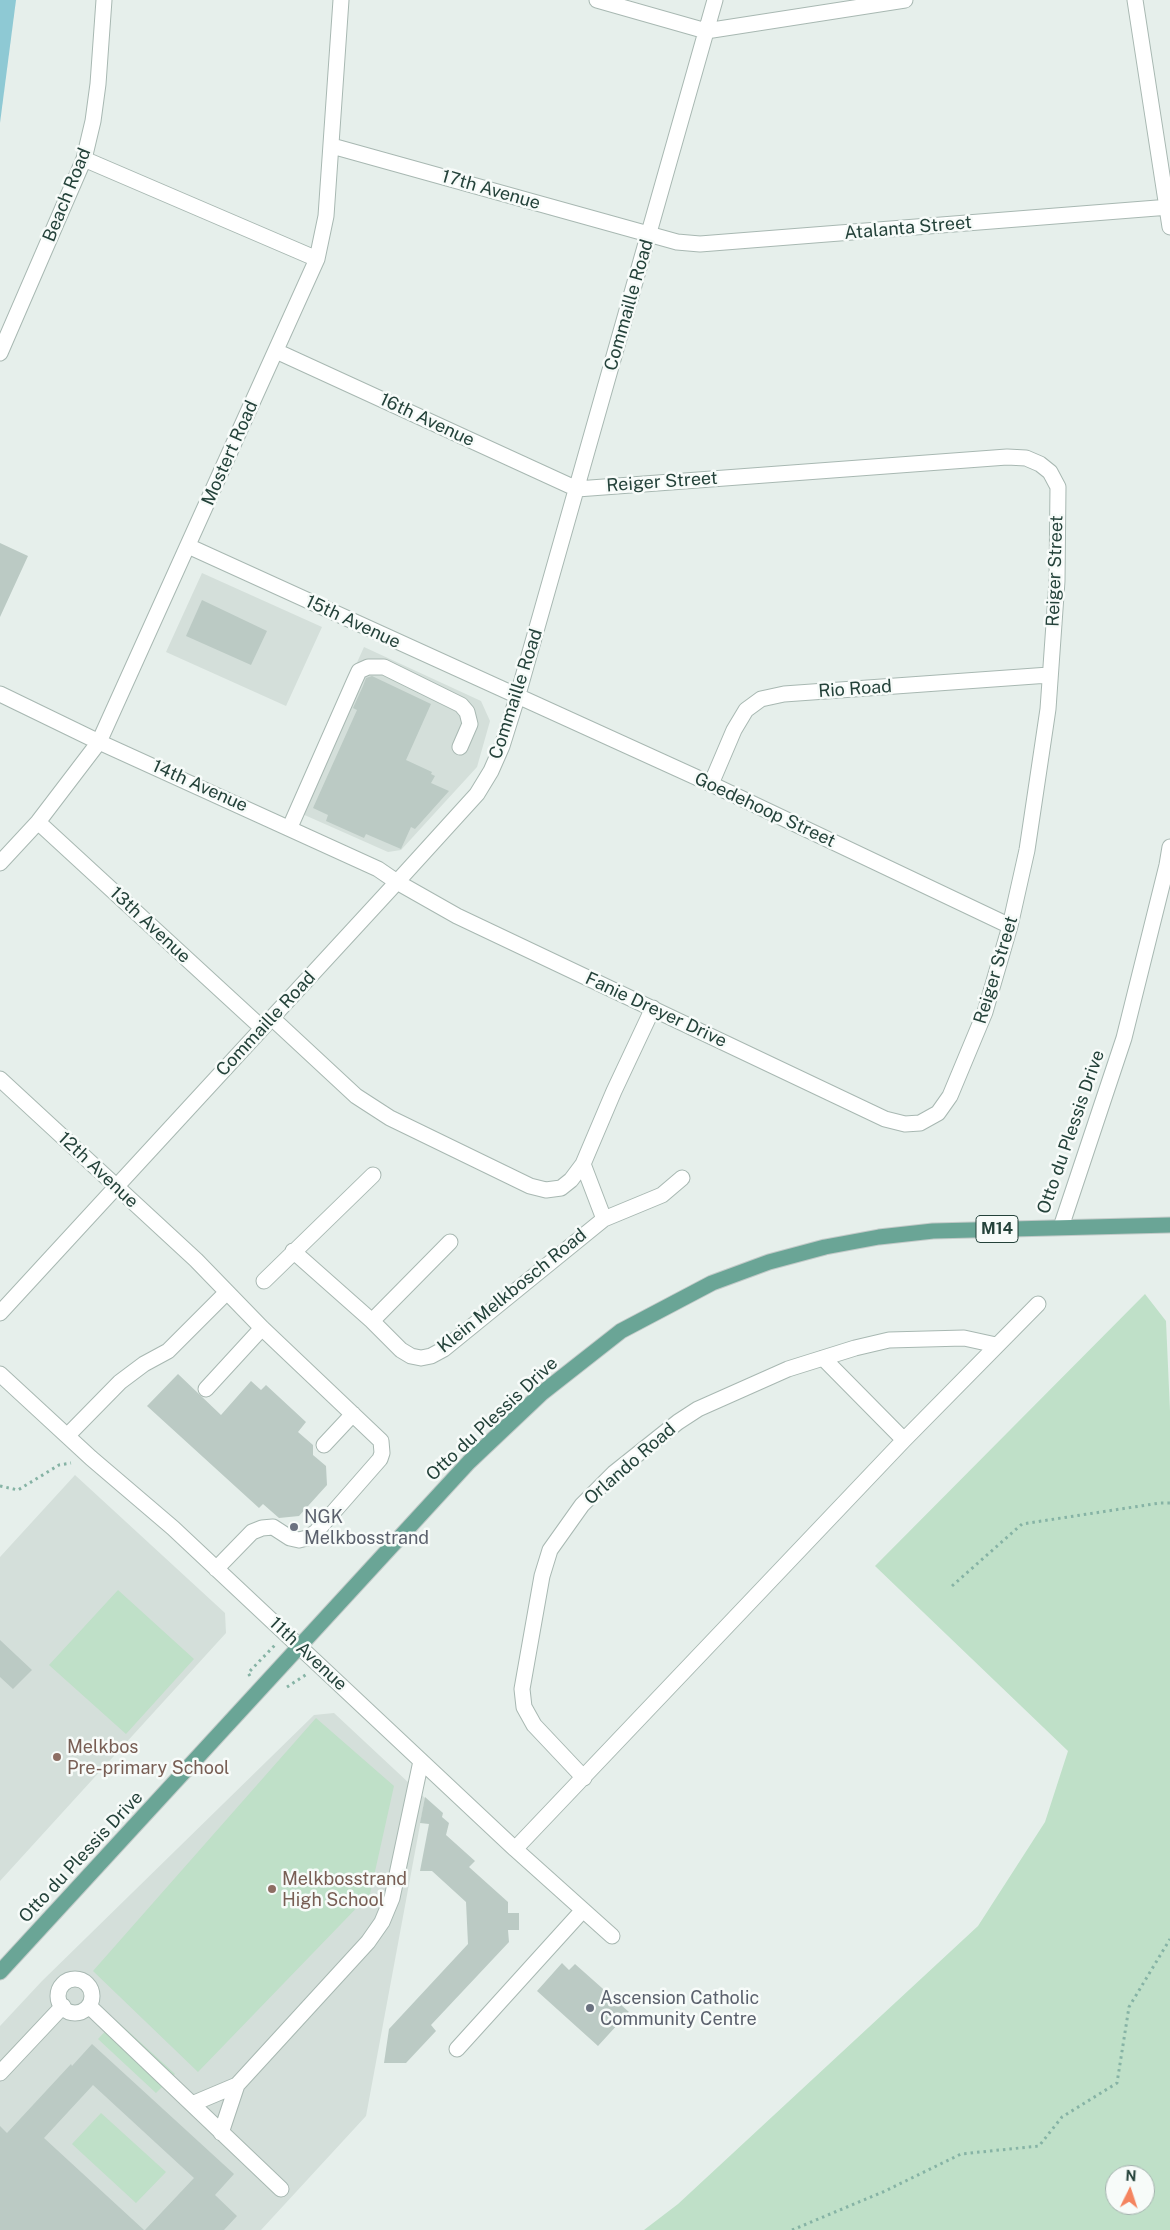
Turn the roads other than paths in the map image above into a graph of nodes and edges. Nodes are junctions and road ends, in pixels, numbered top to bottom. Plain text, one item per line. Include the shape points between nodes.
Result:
1 (104, 0) edge
2 (341, 0) edge
3 (597, 0) edge
4 (715, 0) edge
5 (905, 0) edge
6 (1135, 0) edge
7 (706, 31) junction
8 (332, 146) junction
9 (84, 159) junction
10 (1169, 207) edge
11 (1170, 226) edge
12 (649, 234) junction
13 (317, 259) junction
14 (276, 352) junction
15 (0, 353) edge
16 (577, 489) junction
17 (188, 546) junction
18 (1049, 675) junction
19 (0, 694) edge
20 (517, 698) junction
21 (99, 742) junction
22 (460, 747) dead end
23 (711, 784) junction
24 (38, 822) junction
25 (290, 827) junction
26 (1170, 847) edge
27 (0, 863) edge
28 (397, 882) junction
29 (1010, 926) junction
30 (653, 1008) junction
31 (267, 1023) junction
32 (0, 1079) edge
33 (920, 1123) joint
34 (583, 1164) junction
35 (373, 1175) dead end
36 (682, 1178) dead end
37 (116, 1187) junction
38 (604, 1219) junction
39 (1170, 1225) edge
40 (1061, 1226) junction
41 (450, 1242) dead end
42 (293, 1251) junction
43 (264, 1281) dead end
44 (227, 1292) junction
45 (1038, 1304) dead end
46 (0, 1313) edge
47 (372, 1321) junction
48 (262, 1328) junction
49 (996, 1345) junction
50 (823, 1358) junction
51 (0, 1374) edge
52 (206, 1389) dead end
53 (353, 1414) junction
54 (67, 1436) junction
55 (904, 1440) junction
56 (324, 1445) dead end
57 (216, 1569) junction
58 (301, 1647) junction
59 (421, 1760) junction
60 (584, 1778) junction
61 (515, 1849) junction
62 (583, 1910) junction
63 (612, 1936) dead end
64 (0, 1972) edge
65 (63, 2006) junction
66 (89, 2006) junction
67 (457, 2049) dead end
68 (0, 2073) edge
69 (237, 2085) junction
70 (192, 2104) junction
71 (222, 2133) junction
72 (281, 2189) dead end

1 - 9 street, Beach Road via 98,84
2 - 8 street, Mostert Road
3 - 7 street
4 - 7 street, Commaille Road
5 - 7 street
6 - 10 street
7 - 12 street, Commaille Road
8 - 12 street, 17th Avenue
8 - 13 street, Mostert Road via 326,216
9 - 13 street
9 - 15 street, Beach Road
10 - 11 street
10 - 12 street, Atalanta Street via 722,244 676,242
12 - 16 street, Commaille Road
13 - 14 street, Mostert Road
14 - 16 street, 16th Avenue
14 - 17 street, Mostert Road
16 - 18 street, Reiger Street via 1007,456 1026,458 1050,472 1058,487 1057,581
16 - 20 street, Commaille Road
17 - 20 street, 15th Avenue
17 - 21 street, Mostert Road
18 - 23 street, Rio Road via 784,694 761,699 746,710 734,730
18 - 29 street, Reiger Street via 1048,709 1027,850
19 - 21 street, 14th Avenue
20 - 23 street, Goedehoop Street
20 - 28 street, Commaille Road via 502,746 477,794
21 - 24 street, Mostert Road
21 - 25 street, 14th Avenue
22 - 25 street via 470,724 461,705 384,667 368,667 359,671
23 - 29 street, Goedehoop Street
24 - 27 street, Mostert Road
24 - 31 street, 13th Avenue
25 - 28 street, 14th Avenue via 378,868
26 - 40 street, Otto du Plessis Drive via 1124,1038
28 - 30 street, Fanie Dreyer Drive via 457,916
28 - 31 street, Commaille Road
29 - 33 street, Reiger Street via 985,1012 950,1096 938,1112
30 - 33 street, Fanie Dreyer Drive via 885,1119 905,1124
30 - 34 street
31 - 34 street, 13th Avenue via 356,1096 390,1118 530,1186 546,1190 561,1188
31 - 37 street, Commaille Road
32 - 37 street, 12th Avenue
34 - 38 street, Klein Melkbosch Road
35 - 42 street
36 - 38 street, Klein Melkbosch Road via 662,1195
37 - 44 street, 12th Avenue
37 - 46 street, Commaille Road
38 - 47 street, Klein Melkbosch Road via 431,1356 421,1358 406,1353
39 - 40 main road, M14
40 - 58 main road, Otto du Plessis Drive / M14 via 933,1231 826,1247 768,1262 712,1283 621,1331 542,1393 469,1462
41 - 47 street
42 - 43 street
42 - 47 street, Klein Melkbosch Road
44 - 48 street, 12th Avenue
44 - 54 street via 168,1351 120,1382
45 - 49 street
48 - 52 street
48 - 53 street, 12th Avenue
49 - 50 street, Orlando Road via 964,1338 889,1340
49 - 55 street
50 - 55 street
50 - 60 street, Orlando Road via 788,1369 731,1394 678,1422 614,1473 582,1505 550,1550 525,1666 524,1707 534,1725
51 - 54 street, 11th Avenue
53 - 56 street
53 - 57 street, 12th Avenue via 378,1437 382,1453 316,1532 299,1540 273,1527 262,1528 252,1532
54 - 57 street, 11th Avenue
55 - 60 street
57 - 58 street, 11th Avenue
58 - 59 street, 11th Avenue
58 - 64 main road, Otto du Plessis Drive / M14
59 - 61 street, 11th Avenue
59 - 69 street via 392,1898 382,1922 368,1942
60 - 61 street
61 - 62 street, 11th Avenue
62 - 63 street, 11th Avenue
62 - 67 street
65 - 66 street via 74,2012
65 - 66 street via 58,1996 60,1989 72,1979 87,1984 92,1991
65 - 68 street
66 - 70 street
69 - 70 street
69 - 71 street
70 - 71 street
71 - 72 street

